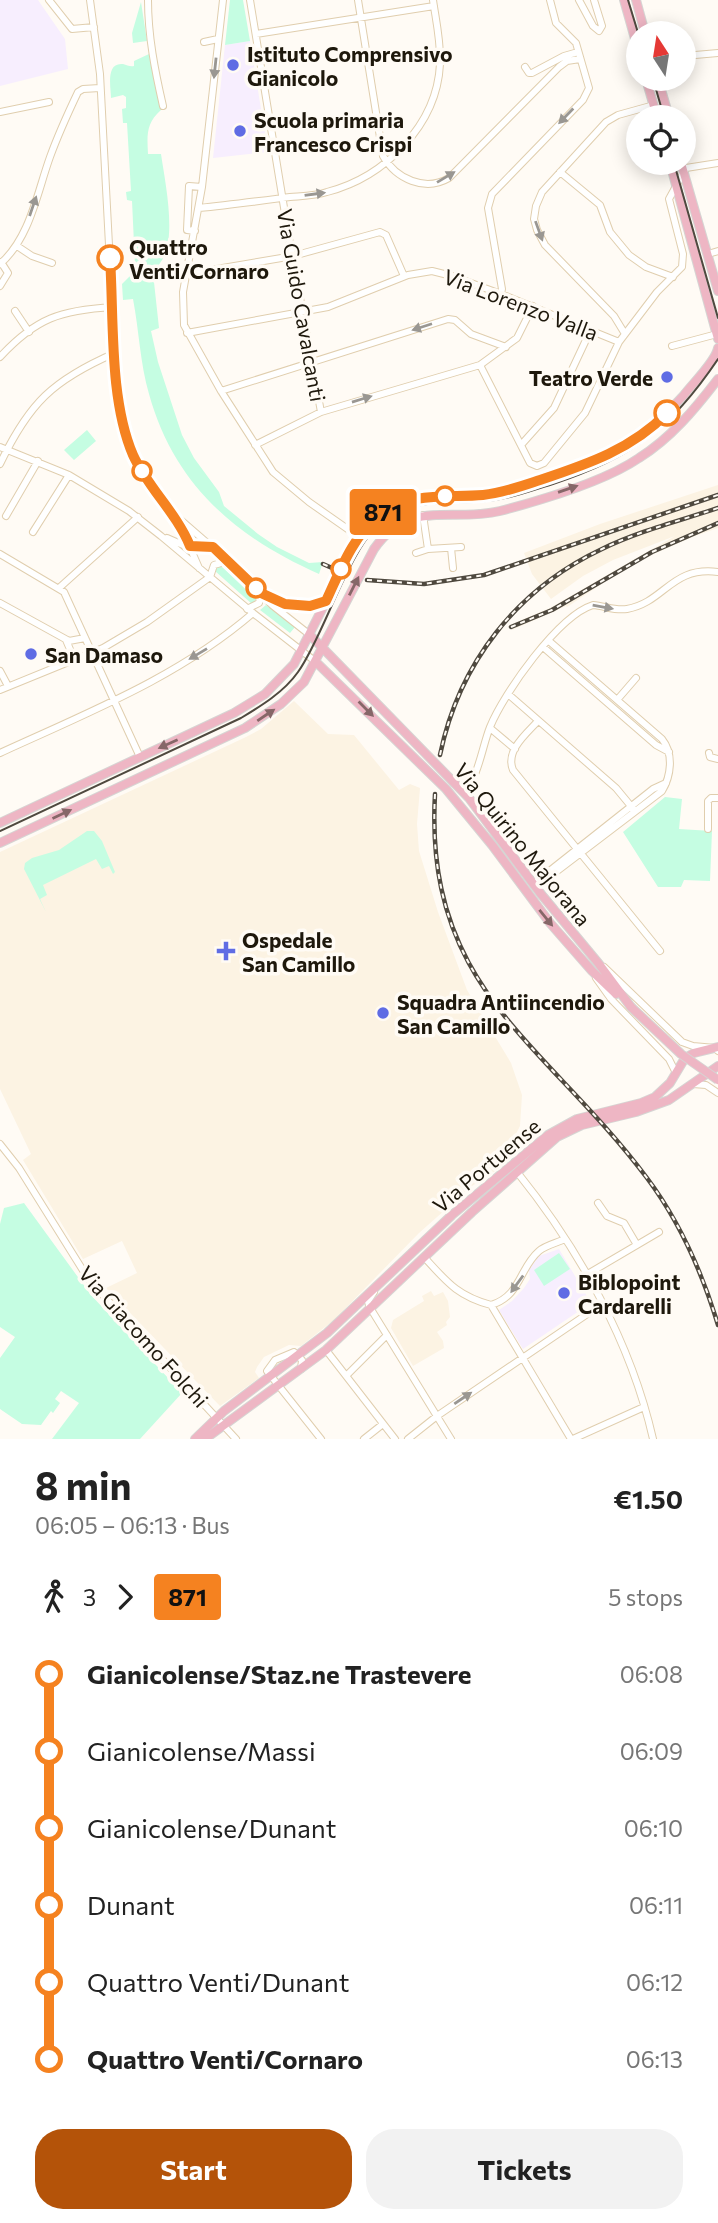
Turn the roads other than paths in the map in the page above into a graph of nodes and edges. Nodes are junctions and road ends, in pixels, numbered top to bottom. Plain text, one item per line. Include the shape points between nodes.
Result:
1 (50, 0) edge
2 (90, 0) edge
3 (148, 0) edge
4 (223, 0) edge
5 (250, 0) edge
6 (358, 0) edge
7 (550, 0) edge
8 (579, 0) edge
9 (594, 0) edge
10 (624, 0) edge
11 (636, 0) edge
12 (433, 3) edge
13 (361, 18) junction
14 (630, 21) edge
15 (642, 21) edge
16 (94, 27) junction
17 (256, 34) junction
18 (218, 39) junction
19 (204, 41) dead end
20 (718, 53) edge
21 (696, 55) edge
22 (579, 56) junction
23 (525, 67) dead end
24 (100, 88) junction
25 (650, 91) edge
26 (49, 102) dead end
27 (654, 105) edge
28 (163, 106) dead end
29 (0, 112) edge
30 (626, 114) edge
31 (387, 162) junction
32 (718, 163) edge
33 (696, 165) edge
34 (560, 172) junction
35 (673, 175) edge
36 (680, 175) edge
37 (685, 175) edge
38 (676, 185) junction
39 (202, 187) junction
40 (283, 198) junction
41 (199, 208) junction
42 (194, 235) junction
43 (17, 246) junction
44 (718, 251) edge
45 (708, 254) junction
46 (292, 256) junction
47 (1, 262) edge
48 (52, 263) dead end
49 (187, 274) junction
50 (404, 276) junction
51 (673, 277) junction
52 (0, 286) edge
53 (718, 291) edge
54 (501, 293) junction
55 (533, 306) junction
56 (113, 307) junction
57 (15, 311) dead end
58 (304, 313) junction
59 (29, 331) junction
60 (187, 333) junction
61 (625, 334) junction
62 (717, 336) edge
63 (585, 342) dead end
64 (619, 342) junction
65 (672, 345) dead end
66 (506, 347) junction
67 (718, 348) edge
68 (115, 353) junction
69 (0, 357) edge
70 (312, 362) junction
71 (714, 363) edge
72 (480, 365) junction
73 (717, 381) edge
74 (221, 391) junction
75 (321, 412) junction
76 (254, 445) junction
77 (521, 445) junction
78 (3, 448) edge
79 (38, 461) junction
80 (0, 464) edge
81 (69, 475) junction
82 (524, 485) junction
83 (498, 493) junction
84 (528, 502) junction
85 (503, 510) junction
86 (175, 515) junction
87 (423, 515) junction
88 (6, 516) dead end
89 (138, 517) junction
90 (183, 530) junction
91 (33, 532) dead end
92 (161, 536) junction
93 (359, 537) junction
94 (173, 541) junction
95 (190, 546) junction
96 (213, 547) junction
97 (461, 547) dead end
98 (451, 548) junction
99 (428, 549) junction
100 (0, 554) edge
101 (416, 554) dead end
102 (228, 561) junction
103 (199, 568) junction
104 (453, 568) dead end
105 (718, 572) edge
106 (210, 577) junction
107 (59, 587) junction
108 (261, 593) junction
109 (326, 601) junction
110 (0, 603) edge
111 (250, 611) junction
112 (310, 635) junction
113 (85, 638) junction
114 (66, 639) junction
115 (546, 644) junction
116 (324, 648) junction
117 (302, 651) junction
118 (92, 654) junction
119 (75, 660) junction
120 (316, 662) junction
121 (0, 671) edge
122 (636, 678) dead end
123 (8, 685) junction
124 (0, 690) edge
125 (508, 694) junction
126 (113, 700) junction
127 (619, 702) junction
128 (616, 710) junction
129 (538, 721) junction
130 (490, 728) junction
131 (515, 748) junction
132 (668, 752) junction
133 (0, 753) edge
134 (718, 753) edge
135 (140, 757) junction
136 (718, 759) edge
137 (446, 789) junction
138 (464, 792) junction
139 (718, 798) edge
140 (633, 809) junction
141 (0, 823) edge
142 (476, 825) junction
143 (492, 827) junction
144 (708, 829) dead end
145 (0, 843) edge
146 (578, 851) junction
147 (535, 886) junction
148 (527, 893) junction
149 (660, 951) dead end
150 (599, 964) junction
151 (592, 971) junction
152 (631, 1007) junction
153 (682, 1042) junction
154 (717, 1049) edge
155 (665, 1055) junction
156 (718, 1066) edge
157 (676, 1073) junction
158 (718, 1080) edge
159 (694, 1084) junction
160 (718, 1093) edge
161 (0, 1144) edge
162 (517, 1172) junction
163 (598, 1203) dead end
164 (659, 1232) dead end
165 (565, 1239) junction
166 (637, 1245) junction
167 (424, 1257) junction
168 (586, 1275) junction
169 (379, 1285) junction
170 (602, 1304) junction
171 (491, 1305) junction
172 (370, 1308) junction
173 (387, 1335) junction
174 (326, 1350) junction
175 (299, 1356) junction
176 (522, 1359) junction
177 (302, 1369) junction
178 (348, 1374) dead end
179 (274, 1381) junction
180 (644, 1407) junction
181 (437, 1416) junction
182 (220, 1421) junction
183 (383, 1424) junction
184 (195, 1439) edge
185 (205, 1439) edge
186 (236, 1439) edge
187 (321, 1439) edge
188 (364, 1439) edge
189 (395, 1439) edge
190 (408, 1439) edge
191 (451, 1439) edge
192 (572, 1439) edge
193 (653, 1439) edge

1 - 16 street via 72,29
2 - 16 street
3 - 28 street via 147,22
4 - 18 street
5 - 17 street, Via Guido Cavalcanti
6 - 13 street
7 - 22 street via 555,21 576,43
8 - 9 street via 599,31 602,26
10 - 14 main road
11 - 15 main road
12 - 13 street
12 - 31 street via 440,50 436,87 414,133
13 - 17 street
13 - 31 street
16 - 24 street
17 - 40 street, Via Guido Cavalcanti
18 - 19 street
18 -> 39 street
20 - 21 street
22 - 23 street via 564,56 533,73
31 -> 22 street via 409,180 432,184 446,180 559,67
22 -> 54 street via 589,84 586,95 498,185 489,200
43 -> 24 street via 78,92
24 - 56 street
25 - 27 main road
26 - 29 street
30 - 34 street via 610,119
40 -> 31 street via 334,190
32 - 33 street
34 - 51 street via 600,205 610,232 629,255
34 -> 61 street via 538,200 537,230 545,245 614,316
35 - 38 main road
36 - 38 street
37 - 45 main road
38 - 51 street via 669,201 683,260
38 - 62 main road
39 - 41 street
39 - 42 street via 190,186 187,230
40 - 41 street
40 - 46 street, Via Guido Cavalcanti
41 - 42 street
42 - 49 street
43 - 47 street
43 - 48 street
44 - 45 street
45 - 53 main road
46 - 49 street
46 - 50 street via 381,233
46 - 58 street, Via Guido Cavalcanti
47 - 52 street via 8,274
49 - 60 street via 182,309
50 - 54 street, Via Lorenzo Valla via 436,271
50 - 58 street, Via Lorenzo Valla
51 - 61 street
54 - 55 street, Via Lorenzo Valla
55 - 64 street, Via Lorenzo Valla
55 - 66 street via 517,338
56 - 59 street via 69,311
56 - 68 street
57 - 59 street
58 - 60 street, Via Lorenzo Valla
58 - 70 street, Via Guido Cavalcanti
59 - 69 street
60 - 74 street
61 - 64 street
62 - 65 street
63 - 77 street via 554,408
64 - 77 street via 592,401 545,462 533,465
66 -> 70 street via 471,334 450,319
66 - 72 street
67 - 71 main road
68 - 78 street via 50,390
68 - 86 street via 120,408 130,446 149,483
70 - 74 street
70 - 75 street, Via Guido Cavalcanti
71 - 82 main road via 671,410 634,441 592,462
75 -> 72 street
72 - 77 street
84 -> 73 main road via 595,480 637,460 676,429
74 - 76 street
75 - 76 street
76 - 93 street via 278,478
78 - 79 street
78 - 80 street
79 - 81 street
79 - 88 street
81 - 89 street
81 - 91 street
82 - 83 main road
82 - 84 main road via 522,494
83 - 85 main road
83 - 93 main road via 407,501 379,515
84 - 85 main road
85 - 87 main road
86 - 90 street
86 - 96 street
87 - 99 street
116 -> 87 main road via 376,546 395,527
89 - 92 street
89 - 107 street
90 - 94 street via 181,538
90 - 95 street
92 - 94 street
92 - 103 street
93 - 109 main road
94 - 95 street
95 - 96 street
95 - 103 street
96 - 102 street
97 - 98 street
98 - 99 street
98 - 104 street
99 - 101 street
100 - 107 street
102 - 106 street via 214,565
102 - 108 street
103 - 106 street
115 -> 105 street via 589,606 629,609 685,574
106 - 111 street
106 - 118 street
107 - 113 street
108 - 109 street via 297,606
108 - 111 street via 259,603
108 - 112 street
109 - 112 main road
110 - 114 street
111 - 117 street
111 -> 126 street via 201,653
112 - 116 main road, Via Quirino Majorana
112 - 117 main road
113 - 114 street
113 - 118 street
114 - 119 street
115 - 125 street
115 - 127 street
115 - 128 street
116 - 120 main road
116 - 138 main road, Via Quirino Majorana
117 - 120 street
117 -> 135 main road via 285,676 254,702
118 - 119 street
118 - 126 street
119 - 123 street
120 -> 137 main road, Via Quirino Majorana
145 -> 120 main road via 251,725 294,693
121 - 123 street
122 - 127 street
123 - 124 street
125 - 129 street
125 - 130 street
126 - 133 street
126 - 135 street
127 - 128 street
127 - 132 street via 662,740
128 - 132 street
129 - 131 street
129 - 140 street via 616,788
130 - 131 street
130 - 138 street
131 - 146 street via 510,758 513,770
132 - 140 street via 666,783
134 - 136 street via 709,753
135 - 141 main road
137 - 138 main road
137 - 142 main road, Via Quirino Majorana
138 - 143 main road, Via Quirino Majorana
139 - 144 street via 708,801
140 - 146 street
142 - 143 main road via 481,822
142 - 148 main road, Via Quirino Majorana
143 - 147 main road, Via Quirino Majorana
146 - 147 street
146 - 149 street
147 - 148 main road
147 - 150 main road, Via Quirino Majorana
148 -> 151 main road, Via Quirino Majorana
150 - 152 main road, Via Quirino Majorana
150 - 153 street
151 - 152 main road, Via Quirino Majorana
151 - 155 street, Via Quirino Majorana via 611,999
152 - 158 main road, Via Quirino Majorana, bridge via 681,1054
153 - 154 street
153 - 155 street
154 - 157 main road, Via Portuense via 694,1053
155 - 157 street, Via Quirino Majorana
156 - 159 main road, Via Portuense
157 - 169 main road, Via Portuense via 651,1099 577,1119 548,1135 452,1215
159 - 160 street
159 - 162 main road, Via Portuense via 656,1106 564,1132
161 - 182 street, Via Giacomo Folchi via 89,1280
162 - 165 street
162 - 167 main road, Via Portuense
163 - 166 street via 607,1216 624,1223
164 - 166 street
165 - 168 street
165 -> 171 street via 540,1251 512,1292
166 - 168 street
167 - 171 street via 452,1288
167 - 172 main road, Via Portuense
168 - 170 street
169 - 172 street via 368,1301
169 - 175 main road, Via Portuense
170 - 176 street
170 - 180 street
171 - 176 street
172 - 173 street
172 - 174 main road, Via Portuense
173 - 178 street
173 - 181 street
174 - 177 main road, Via Portuense
174 - 183 street
175 - 177 street
175 - 179 main road, Via Portuense
181 -> 176 street
176 - 192 street
177 - 179 main road, Via Portuense
179 - 182 main road, Via Portuense
179 - 187 street
180 - 192 street
180 - 193 street
181 - 190 street
181 - 191 street
182 - 184 main road, Via Portuense
182 - 185 main road, Via Portuense
182 - 186 street, Via Giacomo Folchi
183 - 188 street
183 - 189 street

